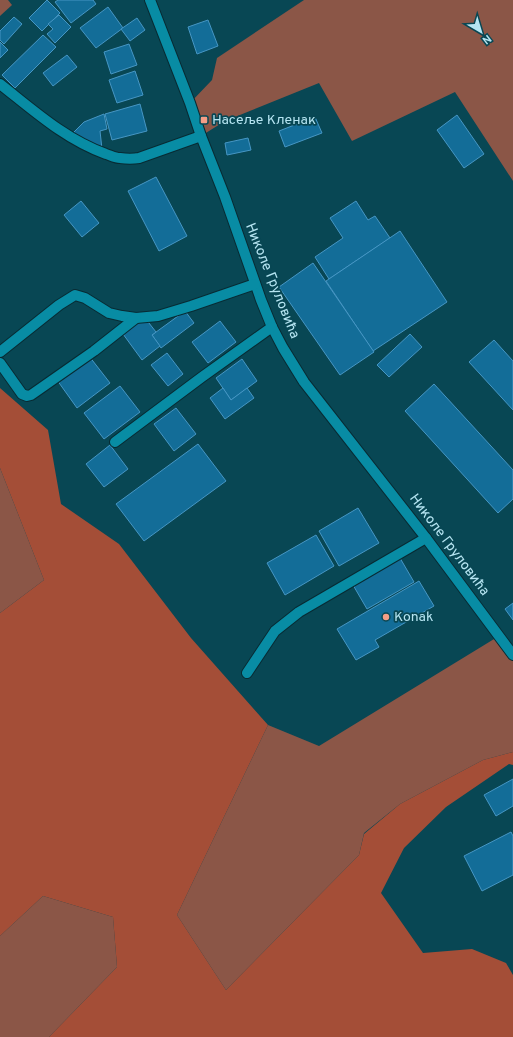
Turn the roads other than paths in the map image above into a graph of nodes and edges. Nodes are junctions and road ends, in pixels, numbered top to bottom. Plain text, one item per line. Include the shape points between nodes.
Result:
1 (150, 0) edge
2 (0, 84) edge
3 (202, 136) junction
4 (255, 284) junction
5 (136, 318) junction
6 (272, 327) junction
7 (0, 352) edge
8 (0, 364) edge
9 (115, 442) dead end
10 (426, 538) junction
11 (513, 654) edge
12 (247, 673) dead end

1 - 3 street, Николе Груловића
2 - 3 street via 76,141 119,158 139,158
3 - 4 street, Николе Груловића
4 - 5 street via 158,316
4 - 6 street, Николе Груловића
5 - 7 street via 109,313 85,298 75,295 59,304
5 - 8 street via 31,396 22,394
6 - 9 street
6 - 10 street, Николе Груловића via 304,382
10 - 11 street, Николе Груловића
10 - 12 street via 299,612 274,631

